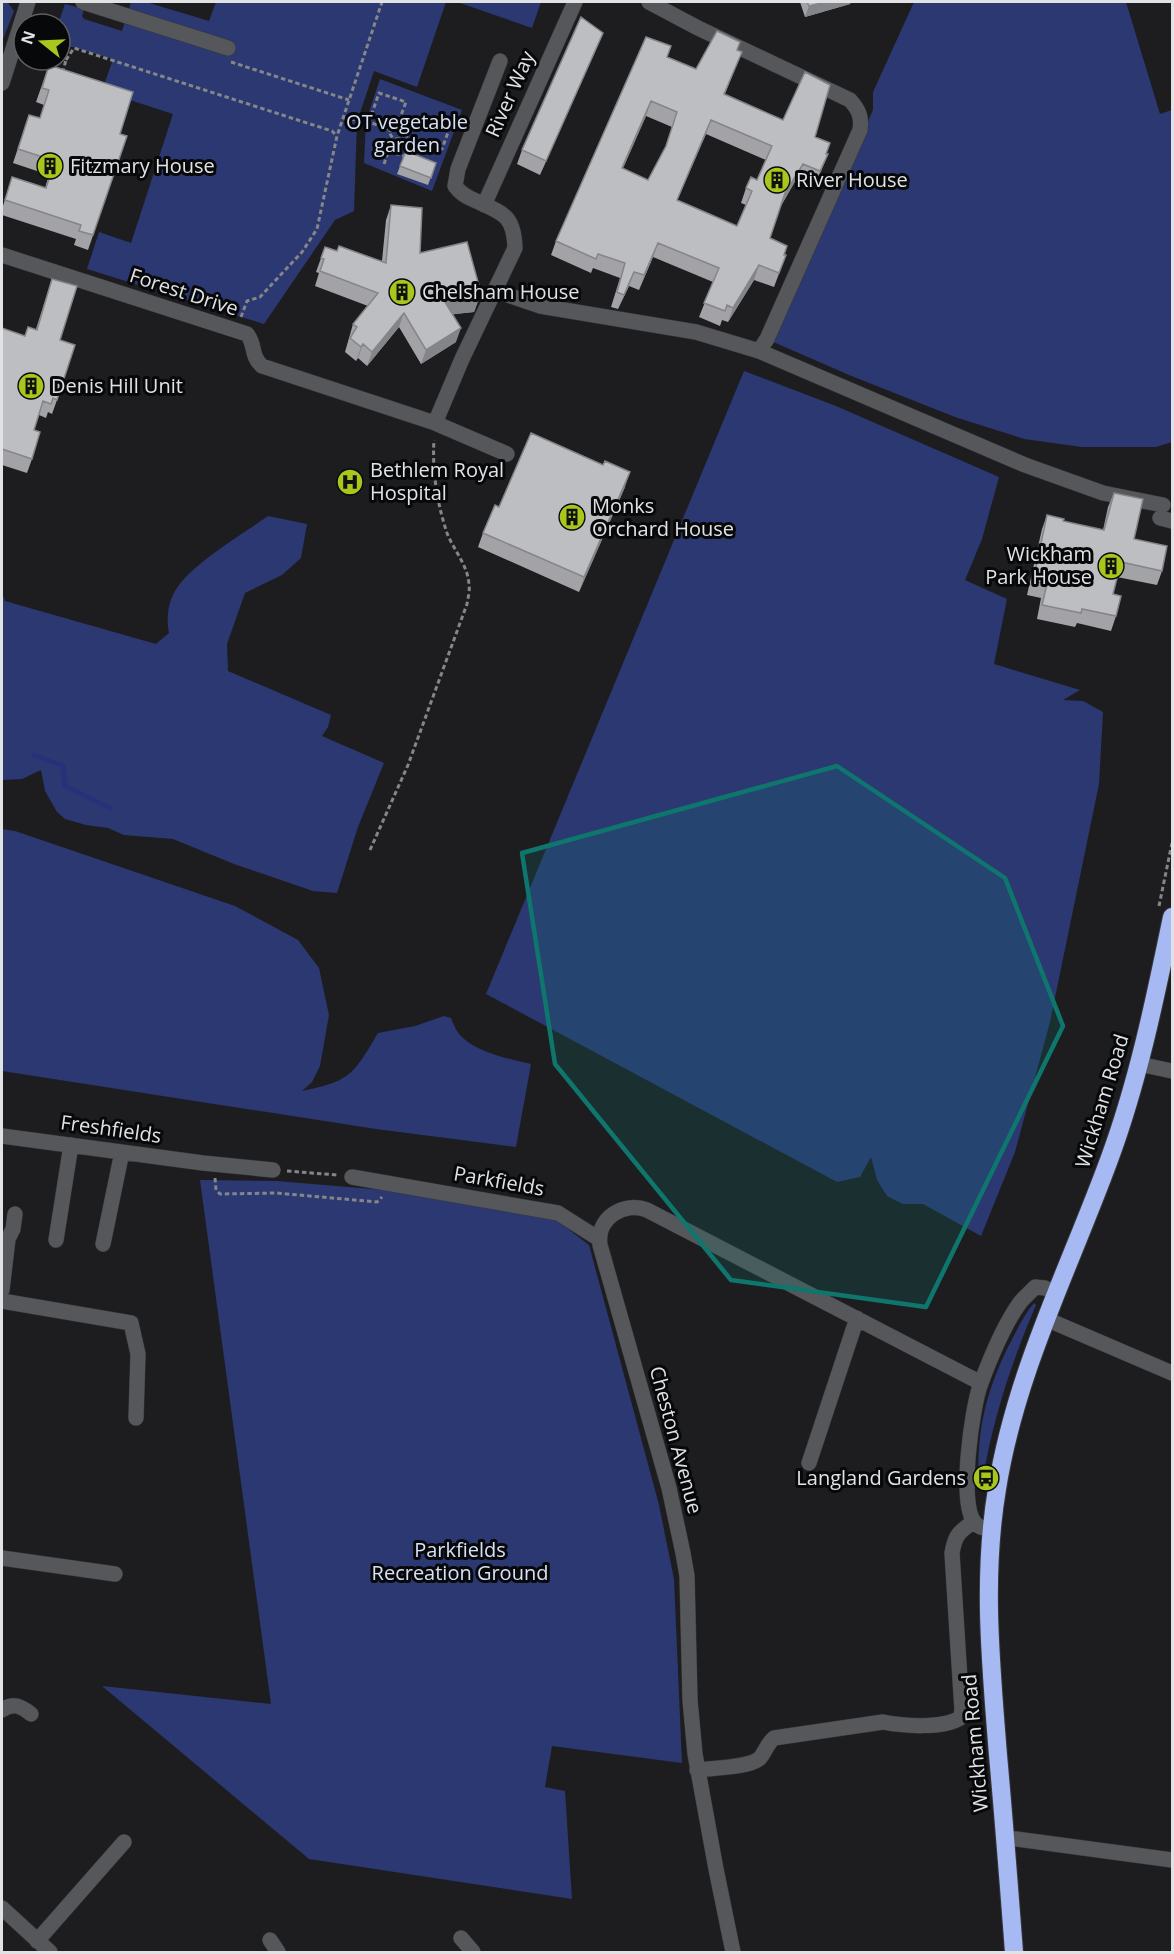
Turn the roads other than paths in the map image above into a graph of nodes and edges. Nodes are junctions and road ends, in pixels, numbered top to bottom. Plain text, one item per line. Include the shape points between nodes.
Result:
1 (28, 2) edge
2 (83, 2) edge
3 (575, 2) edge
4 (649, 2) edge
5 (228, 48) dead end
6 (500, 61) dead end
7 (2, 79) edge
8 (484, 205) junction
9 (2, 255) edge
10 (496, 291) junction
11 (759, 351) junction
12 (435, 423) junction
13 (507, 454) dead end
14 (1165, 515) edge
15 (1165, 916) edge
16 (1139, 1064) junction
17 (1173, 1071) edge
18 (2, 1136) edge
19 (71, 1145) junction
20 (122, 1152) junction
21 (273, 1170) road end
22 (352, 1177) road end
23 (15, 1214) dead end
24 (599, 1239) junction
25 (56, 1240) dead end
26 (103, 1244) dead end
27 (2, 1290) edge
28 (1056, 1293) junction
29 (2, 1301) edge
30 (857, 1318) junction
31 (1046, 1319) junction
32 (1173, 1373) edge
33 (981, 1383) junction
34 (136, 1418) dead end
35 (809, 1463) dead end
36 (973, 1522) junction
37 (992, 1529) junction
38 (2, 1558) edge
39 (115, 1574) dead end
40 (2, 1710) edge
41 (31, 1714) dead end
42 (697, 1770) junction
43 (1006, 1839) junction
44 (124, 1842) dead end
45 (1173, 1860) edge
46 (2, 1908) edge
47 (461, 1938) dead end
48 (37, 1941) junction
49 (50, 1953) edge
50 (472, 1953) edge
51 (733, 1953) edge
52 (1014, 1953) edge

1 - 7 street
2 - 5 street
3 - 8 street, River Way
4 - 11 street via 850,100 858,108 860,130
6 - 8 street via 455,178 459,192
8 - 10 street via 508,217 514,231 516,248
9 - 12 street, Forest Drive via 247,334 253,341 255,360 262,366
10 - 11 street via 540,306 696,332
10 - 12 street
11 - 14 street via 1025,465
12 - 13 street
15 - 16 highway, Wickham Road
16 - 17 street
16 - 28 highway, Wickham Road via 1110,1160
18 - 19 street, Freshfields
19 - 20 street, Freshfields
19 - 25 street
20 - 21 street, Freshfields
20 - 26 street
22 - 24 street, Parkfields via 558,1212
23 - 27 street
24 - 30 street via 603,1224 614,1213 642,1208
24 - 42 street, Cheston Avenue via 681,1543 687,1576 691,1718
28 - 31 highway, Wickham Road
28 - 33 street via 1035,1287 1019,1304
29 - 34 street via 131,1323 138,1354
30 - 33 street
30 - 35 street
31 - 32 street
31 - 37 highway, Wickham Road via 1012,1419
33 - 36 street via 968,1454
36 - 37 street
36 - 42 street, Wickham Road via 959,1532 952,1553 960,1718 899,1725 883,1722 774,1738 753,1763
37 - 43 highway, Wickham Road via 989,1638
38 - 39 street
40 - 41 street via 17,1705
42 - 51 street, Cheston Avenue
43 - 45 street
43 - 52 highway, Wickham Road
44 - 48 street
46 - 48 street
47 - 50 street
48 - 49 street

